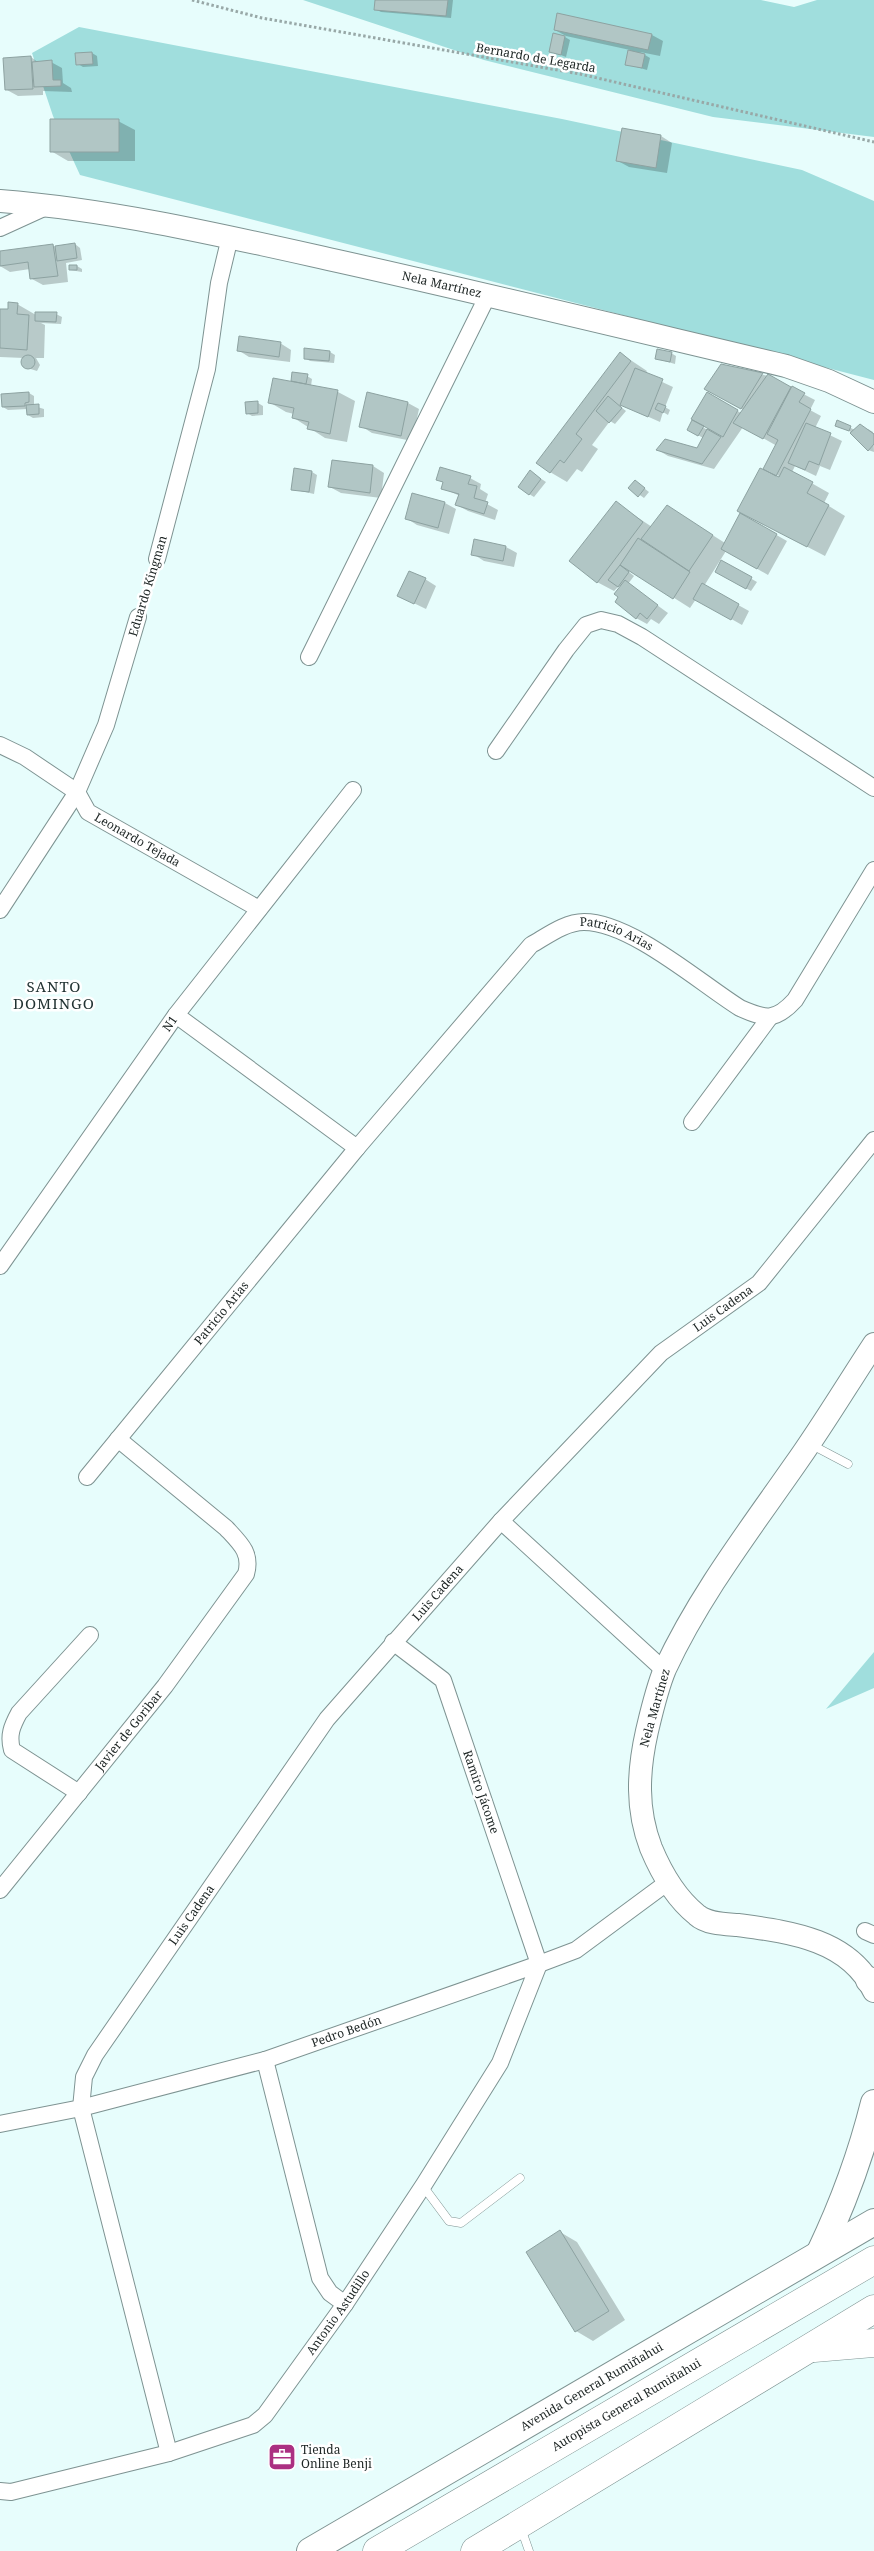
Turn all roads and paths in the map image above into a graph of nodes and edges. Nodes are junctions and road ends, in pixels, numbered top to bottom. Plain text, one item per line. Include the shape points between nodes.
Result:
1 (192, 0) edge
2 (874, 142) edge
3 (0, 201) edge
4 (50, 205) junction
5 (0, 228) edge
6 (230, 237) junction
7 (488, 295) junction
8 (874, 402) edge
9 (157, 559) joint
10 (138, 618) joint
11 (309, 657) dead end
12 (0, 745) edge
13 (496, 751) dead end
14 (874, 788) edge
15 (353, 790) dead end
16 (77, 792) junction
17 (874, 870) edge
18 (259, 909) junction
19 (0, 910) edge
20 (176, 1014) junction
21 (770, 1017) junction
22 (692, 1122) dead end
23 (874, 1140) edge
24 (357, 1148) junction
25 (0, 1266) edge
26 (874, 1344) edge
27 (118, 1439) junction
28 (810, 1444) junction
29 (848, 1464) dead end
30 (87, 1477) dead end
31 (501, 1520) junction
32 (90, 1635) dead end
33 (393, 1642) junction
34 (665, 1670) junction
35 (79, 1793) junction
36 (668, 1882) junction
37 (0, 1890) edge
38 (539, 1964) junction
39 (872, 1985) edge
40 (265, 2060) junction
41 (874, 2103) edge
42 (81, 2108) junction
43 (0, 2124) edge
44 (870, 2125) edge
45 (520, 2178) dead end
46 (423, 2186) junction
47 (874, 2222) edge
48 (820, 2252) junction
49 (874, 2260) edge
50 (345, 2304) junction
51 (874, 2309) edge
52 (874, 2343) edge
53 (808, 2348) junction
54 (169, 2453) junction
55 (0, 2491) edge
56 (520, 2524) junction
57 (310, 2551) edge
58 (378, 2551) edge
59 (475, 2551) edge
60 (528, 2551) edge

1 - 2 path, Bernardo de Legarda via 262,18 580,74
3 - 4 main road, Nela Martínez
4 - 5 street
4 - 6 main road, Nela Martínez
6 - 7 main road, Nela Martínez
6 - 9 street, Eduardo Kingman via 219,283 207,369
7 - 8 main road, Nela Martínez via 786,366
7 - 11 street
9 - 10 path, Eduardo Kingman
10 - 16 street, Eduardo Kingman via 106,725
12 - 16 street, Leonardo Tejada
13 - 14 street via 586,625 602,620 618,624 642,637
15 - 18 street, N1
16 - 18 street, Leonardo Tejada via 88,812
16 - 19 street, Eduardo Kingman
17 - 21 street via 795,1000 783,1013
18 - 20 street, N1
20 - 24 street
20 - 25 street, N1
21 - 22 street
21 - 24 street, Patricio Arias via 740,1008 638,939 611,927 583,922 558,929 532,945
23 - 31 street, Luis Cadena via 759,1283 661,1353
24 - 27 street, Patricio Arias
26 - 28 main road, Nela Martínez
27 - 30 street, Patricio Arias
27 - 35 street, Javier de Goribar via 226,1528 247,1553 249,1564 246,1574 166,1686
28 - 29 lane
28 - 34 main road, Nela Martínez via 700,1600
31 - 33 street, Luis Cadena
31 - 34 street
32 - 35 street via 19,1713 9,1738 12,1750
33 - 38 street, Ramiro Jácome via 443,1680
33 - 42 street, Luis Cadena via 326,1719 95,2055 84,2078
34 - 36 main road, Nela Martínez via 642,1752 639,1793 647,1837
35 - 37 street, Javier de Goribar
36 - 38 street, Pedro Bedón via 576,1950
36 - 39 main road, Nela Martínez via 698,1916 804,1936 843,1954
38 - 40 street, Pedro Bedón
38 - 46 street, Antonio Astudillo via 500,2063
40 - 42 street, Pedro Bedón
40 - 50 street via 320,2278 330,2293
41 - 44 main road
42 - 43 street, Pedro Bedón
42 - 54 street
44 - 48 main road via 846,2193
45 - 46 lane via 461,2223 455,2224 449,2221
46 - 50 street, Antonio Astudillo
47 - 48 main road, Avenida General Rumiñahui
48 - 57 main road, Avenida General Rumiñahui
49 - 58 highway, Autopista General Rumiñahui
50 - 54 street, Antonio Astudillo via 265,2415 253,2425
51 - 53 highway
52 - 53 highway
53 - 56 highway
54 - 55 street, Antonio Astudillo via 11,2492
56 - 59 highway
56 - 60 lane

